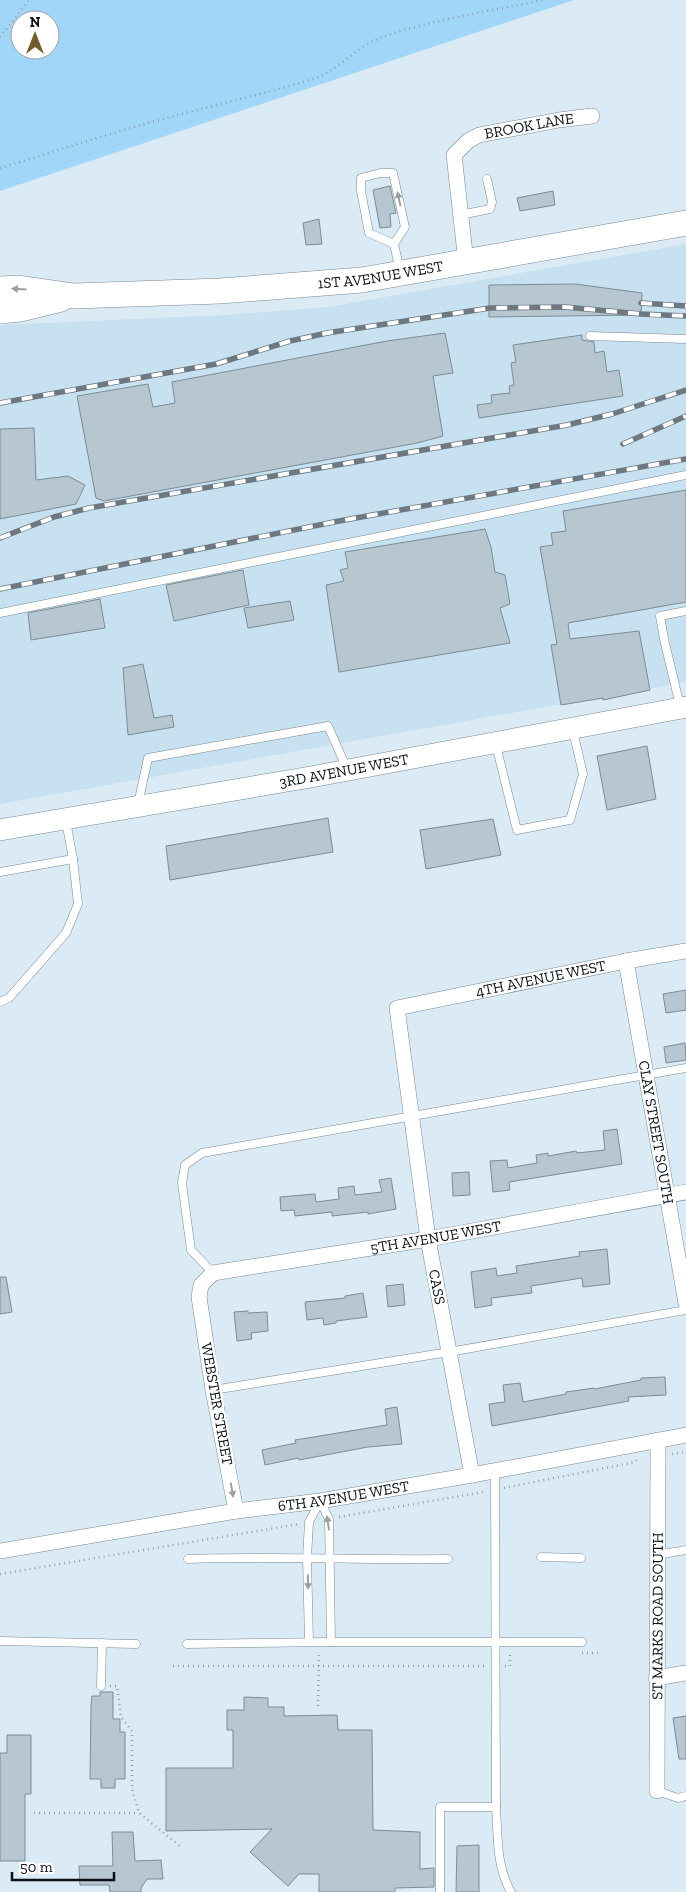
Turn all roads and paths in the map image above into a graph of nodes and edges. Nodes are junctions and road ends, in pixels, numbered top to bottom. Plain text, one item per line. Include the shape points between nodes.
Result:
1 (29, 0) edge
2 (542, 0) edge
3 (0, 37) edge
4 (592, 116) dead end
5 (0, 168) edge
6 (487, 179) dead end
7 (460, 215) junction
8 (686, 223) edge
9 (394, 244) junction
10 (466, 262) junction
11 (400, 273) junction
12 (0, 289) edge
13 (74, 296) junction
14 (0, 311) edge
15 (590, 336) dead end
16 (686, 339) edge
17 (686, 475) edge
18 (686, 611) edge
19 (0, 613) edge
20 (683, 708) edge
21 (573, 728) junction
22 (496, 743) junction
23 (348, 770) junction
24 (138, 806) junction
25 (65, 819) junction
26 (0, 830) edge
27 (73, 859) junction
28 (0, 872) edge
29 (686, 951) edge
30 (626, 961) junction
31 (0, 1002) edge
32 (397, 1008) joint
33 (686, 1068) edge
34 (645, 1075) junction
35 (411, 1116) junction
36 (686, 1192) edge
37 (666, 1196) junction
38 (428, 1239) junction
39 (213, 1273) junction
40 (686, 1303) edge
41 (686, 1310) edge
42 (449, 1352) junction
43 (213, 1390) junction
44 (686, 1435) edge
45 (658, 1446) junction
46 (686, 1452) edge
47 (495, 1471) junction
48 (472, 1475) junction
49 (495, 1490) junction
50 (320, 1501) junction
51 (236, 1511) junction
52 (329, 1519) junction
53 (309, 1522) junction
54 (686, 1550) edge
55 (0, 1551) edge
56 (657, 1555) junction
57 (541, 1557) dead end
58 (307, 1558) junction
59 (329, 1558) junction
60 (581, 1558) dead end
61 (188, 1559) dead end
62 (448, 1559) dead end
63 (0, 1574) edge
64 (0, 1641) edge
65 (309, 1642) junction
66 (319, 1642) junction
67 (331, 1642) junction
68 (582, 1642) dead end
69 (102, 1643) junction
70 (496, 1643) junction
71 (136, 1644) dead end
72 (187, 1644) dead end
73 (573, 1653) dead end
74 (600, 1653) dead end
75 (519, 1654) dead end
76 (174, 1666) dead end
77 (496, 1666) junction
78 (319, 1667) junction
79 (686, 1673) edge
80 (656, 1678) junction
81 (102, 1686) joint
82 (318, 1706) dead end
83 (657, 1791) joint
84 (686, 1796) edge
85 (496, 1807) junction
86 (34, 1813) dead end
87 (139, 1813) junction
88 (181, 1847) dead end
89 (440, 1892) edge
90 (511, 1892) edge

1 - 3 path
2 - 5 path via 405,30 378,39 333,70 314,78 172,116
4 - 7 street, BROOK LANE via 479,135 468,141 454,155
6 - 7 lane via 492,202 490,209
7 - 10 street
8 - 10 main road, 1ST AVENUE WEST
9 -> 9 lane via 405,227 393,173 380,172 361,178 369,234
9 - 11 lane
10 - 11 main road, 1ST AVENUE WEST
11 - 13 main road, 1ST AVENUE WEST via 290,287
13 -> 12 main road, 1ST AVENUE WEST via 18,288
13 - 14 main road, 1ST AVENUE WEST
15 - 16 lane
17 - 19 lane
18 - 20 lane via 660,616
20 - 21 street, 3RD AVENUE WEST
21 - 22 street, 3RD AVENUE WEST
21 - 22 lane via 583,774 570,820 517,830
22 - 23 street, 3RD AVENUE WEST
23 - 24 street, 3RD AVENUE WEST
23 - 24 lane via 328,726 309,729 148,758
24 - 25 street, 3RD AVENUE WEST
25 - 26 street, 3RD AVENUE WEST
25 - 27 lane
27 - 28 lane
27 - 31 lane via 78,904 66,933 9,998
29 - 30 street, 4TH AVENUE WEST
30 - 32 street, 4TH AVENUE WEST
30 - 34 street, CLAY STREET SOUTH
32 - 35 street, CASS
33 - 34 lane
34 - 35 lane
34 - 37 street, CLAY STREET SOUTH
35 - 38 street, CASS
35 - 39 lane via 202,1153 184,1166 182,1183 192,1250
36 - 37 street, 5TH AVENUE WEST
37 - 38 street, 5TH AVENUE WEST
37 - 40 street, CLAY STREET SOUTH
38 - 39 street, 5TH AVENUE WEST
38 - 42 street, CASS
39 - 43 street, WEBSTER STREET via 201,1285 199,1297
41 - 42 lane
42 - 43 lane
42 - 48 street, CASS
43 -> 51 street, WEBSTER STREET
44 - 45 street, 6TH AVENUE WEST
45 - 46 path via 672,1454
45 - 47 street, 6TH AVENUE WEST
45 - 49 path via 635,1462
45 - 56 street, ST MARKS ROAD SOUTH
47 - 48 street, 6TH AVENUE WEST
47 - 49 lane
48 - 50 street, 6TH AVENUE WEST
49 - 52 path
49 - 70 lane
50 - 51 street, 6TH AVENUE WEST
50 - 52 lane
50 - 53 lane
51 - 55 street, 6TH AVENUE WEST
59 -> 52 lane
53 - 58 lane
53 - 63 path
54 - 56 lane
56 - 80 street, ST MARKS ROAD SOUTH
57 - 60 lane
58 - 59 lane
58 - 61 lane
58 -> 65 lane
59 - 62 lane
59 - 67 lane
64 - 69 lane
65 - 66 lane
65 - 72 lane
66 - 67 lane
66 - 78 path
67 - 70 lane
68 - 70 lane
69 - 71 lane
69 - 81 lane
70 - 77 lane
73 - 74 path
75 - 77 path via 510,1654 510,1666
76 - 78 path
77 - 78 path
77 - 85 lane
78 - 82 path
79 - 80 street
80 - 83 street, ST MARKS ROAD SOUTH
81 - 87 path via 117,1686 121,1717 132,1731 132,1789
83 - 84 lane via 678,1798
85 - 89 lane via 440,1807
85 - 90 lane via 499,1858 504,1880
86 - 87 path
87 - 88 path

